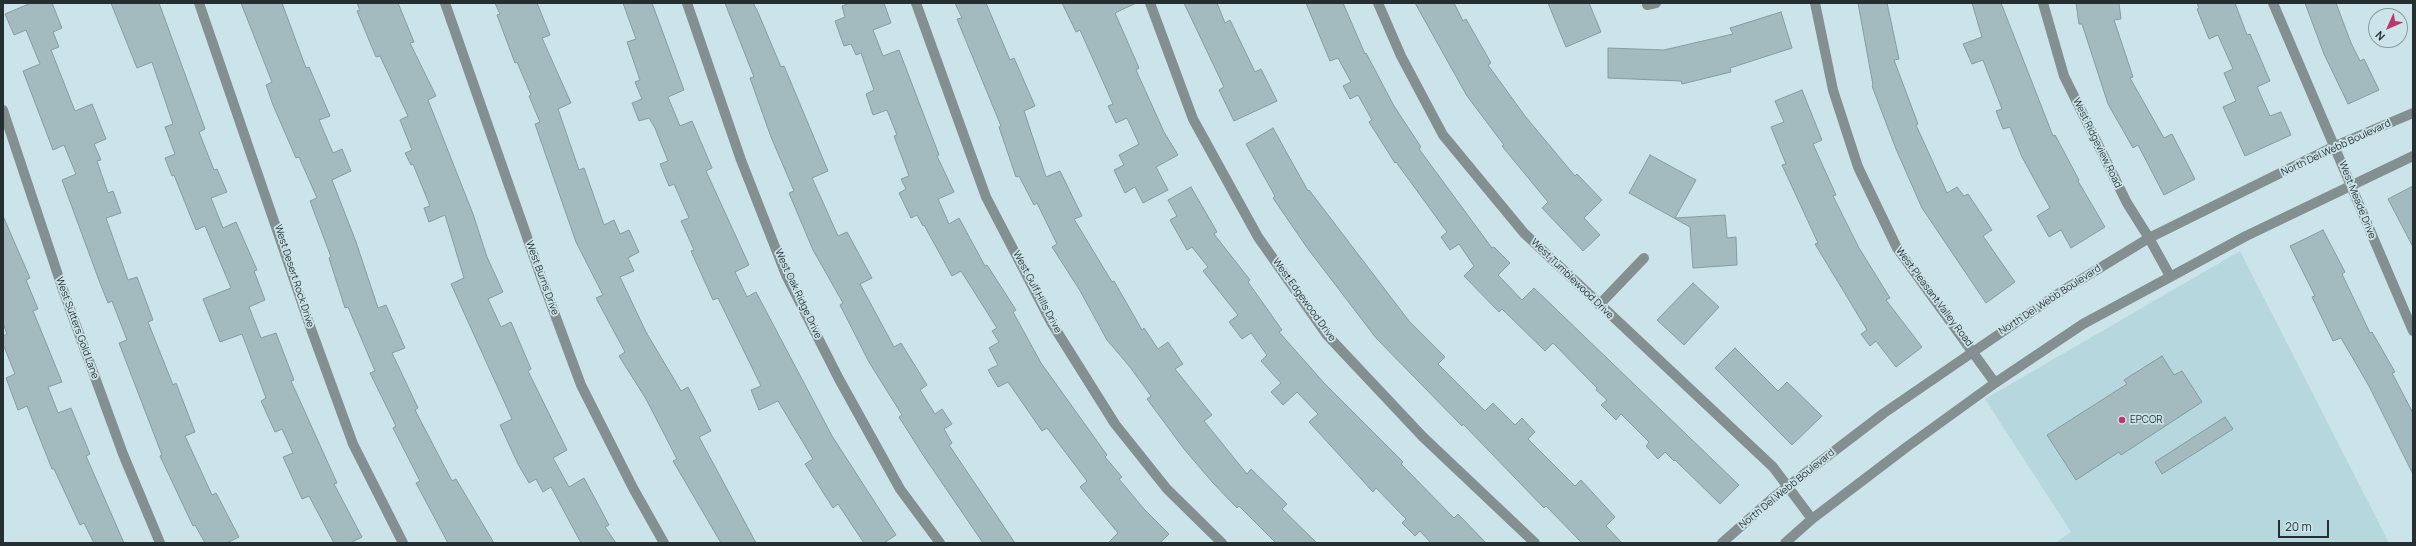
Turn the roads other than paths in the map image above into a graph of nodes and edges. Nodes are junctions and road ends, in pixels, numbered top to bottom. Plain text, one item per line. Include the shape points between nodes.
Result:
1 (199, 3) edge
2 (445, 3) edge
3 (687, 3) edge
4 (916, 3) edge
5 (1150, 3) edge
6 (1378, 3) edge
7 (1815, 3) edge
8 (2043, 3) edge
9 (2273, 3) edge
10 (3, 110) edge
11 (2413, 113) edge
12 (2335, 146) junction
13 (2413, 156) edge
14 (2350, 185) junction
15 (2149, 238) junction
16 (1644, 258) dead end
17 (2170, 276) junction
18 (1599, 306) junction
19 (2413, 331) edge
20 (1974, 350) junction
21 (1995, 382) junction
22 (1787, 488) junction
23 (1812, 520) junction
24 (160, 543) edge
25 (403, 543) edge
26 (664, 543) edge
27 (940, 543) edge
28 (1222, 543) edge
29 (1535, 543) edge
30 (1722, 543) edge
31 (1785, 543) edge

1 - 25 street, West Desert Rock Drive via 353,444
2 - 26 street, West Burns Drive via 581,385
3 - 27 street, West Oak Ridge Drive via 741,160 786,275 839,379 900,489
4 - 28 street, West Gulf Hills Drive via 986,197 1052,322 1115,424 1167,489
5 - 29 street, West Edgewood Drive via 1193,119 1258,237 1327,335 1423,437
6 - 18 street, West Tumblewood Drive via 1401,56 1443,135 1524,233
7 - 20 street, West Pleasant Valley Road via 1833,90 1858,167 1897,248
8 - 15 street, West Ridgeview Road via 2064,76 2127,203
9 - 12 street, West Meade Drive
10 - 24 street, West Sutters Gold Lane via 62,287 123,454
11 - 12 street, North Del Webb Boulevard
12 - 14 street, West Meade Drive
12 - 15 street, North Del Webb Boulevard
13 - 14 street
14 - 17 street
14 - 19 street, West Meade Drive
15 - 17 street, West Ridgeview Road
15 - 20 street, North Del Webb Boulevard via 2062,291
16 - 18 street
17 - 21 street via 2084,324
18 - 22 street, West Tumblewood Drive via 1773,467
20 - 21 street, West Pleasant Valley Road
20 - 22 street, North Del Webb Boulevard via 1884,413
21 - 23 street
22 - 23 street, West Tumblewood Drive
22 - 30 street, North Del Webb Boulevard
23 - 31 street

